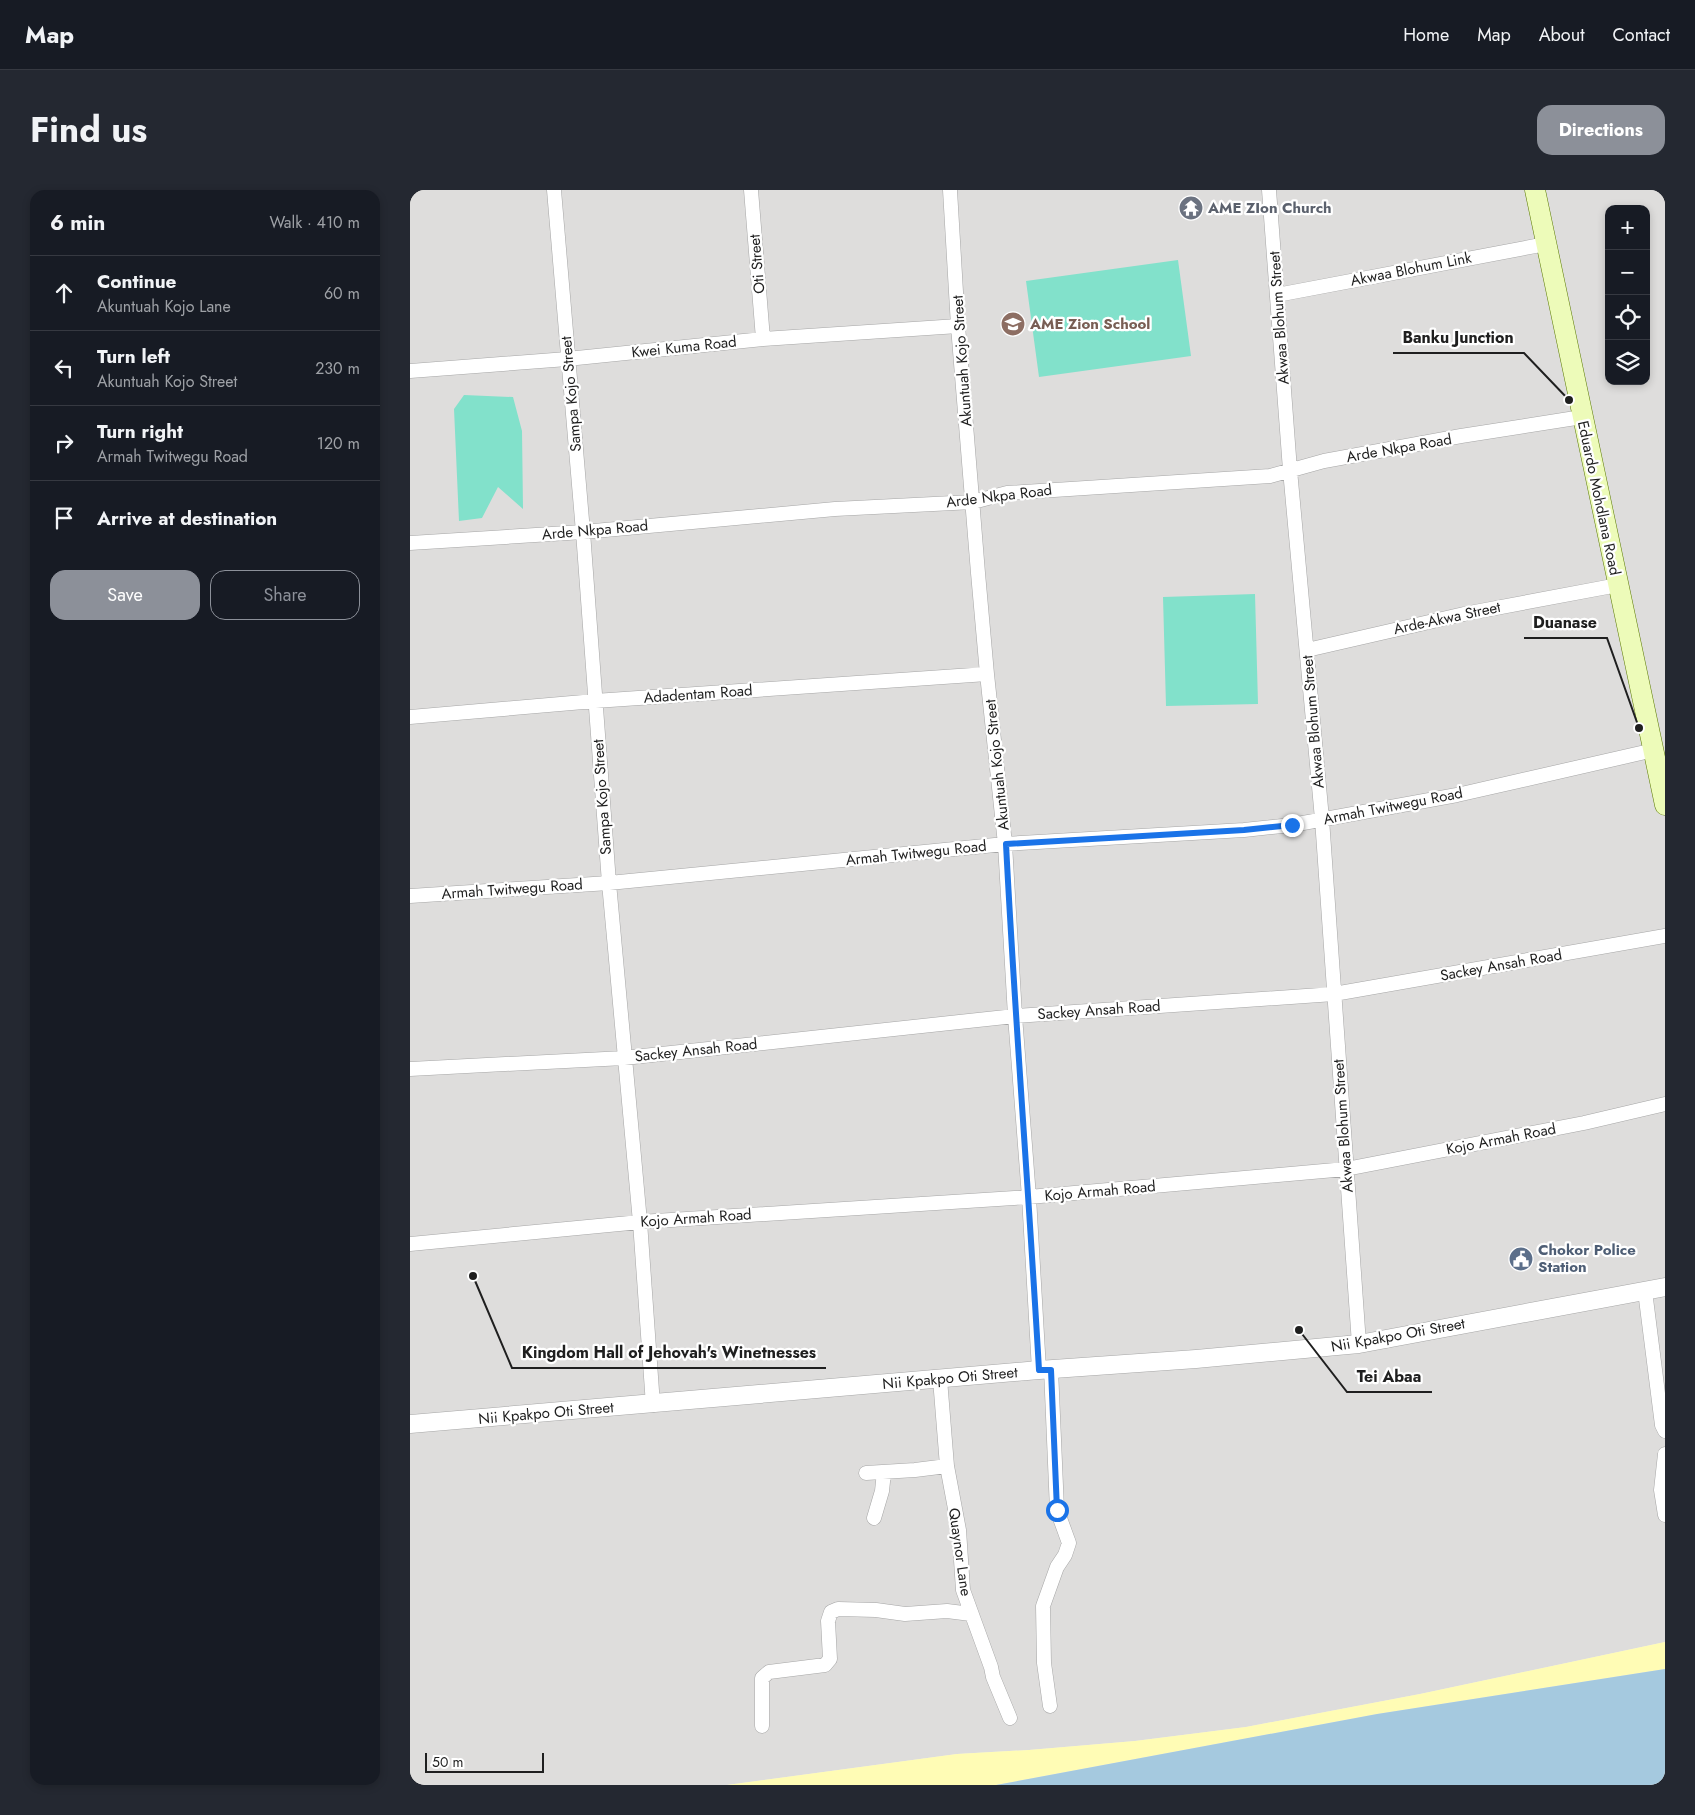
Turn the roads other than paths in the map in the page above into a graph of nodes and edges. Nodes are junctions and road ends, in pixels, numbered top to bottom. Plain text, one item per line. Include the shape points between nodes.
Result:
1 (554, 190) edge
2 (751, 190) edge
3 (1269, 190) edge
4 (1535, 190) edge
5 (953, 191) edge
6 (1546, 244) junction
7 (1277, 294) junction
8 (958, 326) junction
9 (763, 339) junction
10 (567, 359) junction
11 (410, 371) edge
12 (1582, 417) junction
13 (1290, 470) junction
14 (973, 502) junction
15 (582, 532) junction
16 (410, 543) edge
17 (1618, 585) junction
18 (1307, 650) junction
19 (987, 674) junction
20 (595, 701) junction
21 (410, 717) edge
22 (1654, 750) junction
23 (1665, 805) edge
24 (1322, 819) junction
25 (1006, 844) junction
26 (608, 883) junction
27 (410, 896) edge
28 (1665, 936) edge
29 (1334, 994) junction
30 (1015, 1016) junction
31 (624, 1058) junction
32 (410, 1069) edge
33 (1665, 1104) edge
34 (1346, 1169) junction
35 (1029, 1198) junction
36 (640, 1222) junction
37 (410, 1244) edge
38 (1665, 1287) edge
39 (1645, 1290) junction
40 (1359, 1344) junction
41 (1045, 1370) junction
42 (940, 1379) junction
43 (653, 1405) junction
44 (410, 1424) edge
45 (1665, 1431) edge
46 (1665, 1454) edge
47 (947, 1466) junction
48 (884, 1472) junction
49 (866, 1473) dead end
50 (1665, 1515) edge
51 (874, 1518) dead end
52 (971, 1614) junction
53 (1050, 1706) dead end
54 (1010, 1718) dead end
55 (762, 1726) dead end

1 - 10 street, Sampa Kojo Street
2 - 9 street, Oti Street
3 - 7 street, Akwaa Blohum Street
4 - 6 main road, Eduardo Mohdlana Road
5 - 8 street, Akuntuah Kojo Street
6 - 7 street, Akwaa Blohum Link
6 - 12 main road, Eduardo Mohdlana Road
7 - 13 street, Akwaa Blohum Street
8 - 9 street, Kwei Kuma Road
8 - 14 street, Akuntuah Kojo Street
9 - 10 street, Kwei Kuma Road
10 - 11 street, Kwei Kuma Road
10 - 15 street, Sampa Kojo Street
12 - 13 street, Arde Nkpa Road via 1324,461
12 - 17 main road, Eduardo Mohdlana Road
13 - 14 street, Arde Nkpa Road via 1244,479 1007,493
13 - 18 street, Akwaa Blohum Street
14 - 15 street, Arde Nkpa Road via 835,509
14 - 19 street, Akuntuah Kojo Street
15 - 16 street, Arde Nkpa Road
15 - 20 street, Sampa Kojo Street
17 - 18 street, Arde-Akwa Street via 1464,614
17 - 22 main road, Eduardo Mohdlana Road
18 - 24 street, Akwaa Blohum Street
19 - 20 street, Adadentam Road
19 - 25 street, Akuntuah Kojo Street
20 - 21 street, Adadentam Road
20 - 26 street, Sampa Kojo Street
22 - 23 main road, Eduardo Mohdlana Road
22 - 24 street, Armah Twitwegu Road via 1456,795
24 - 25 street, Armah Twitwegu Road via 1244,830
24 - 29 street, Akwaa Blohum Street
25 - 26 street, Armah Twitwegu Road
25 - 30 street, Akuntuah Kojo Street
26 - 27 street, Armah Twitwegu Road
26 - 31 street, Sampa Kojo Street
28 - 29 street, Sackey Ansah Road
29 - 30 street, Sackey Ansah Road
29 - 34 street, Akwaa Blohum Street
30 - 31 street, Sackey Ansah Road
30 - 35 street, Akuntuah Kojo Street
31 - 32 street, Sackey Ansah Road
31 - 36 street, Sampa Kojo Street
33 - 34 street, Kojo Armah Road
34 - 35 street, Kojo Armah Road
34 - 40 street, Akwaa Blohum Street
35 - 36 street, Kojo Armah Road
35 - 41 street, Akuntuah Kojo Street
36 - 37 street, Kojo Armah Road
36 - 43 street, Sampa Kojo Street
38 - 39 street, Nii Kpakpo Oti Street
39 - 40 street, Nii Kpakpo Oti Street
39 - 45 street
40 - 41 street, Nii Kpakpo Oti Street
41 - 42 street, Nii Kpakpo Oti Street
41 - 53 street, Akuntuah Kojo Street via 1057,1510 1069,1542 1042,1606 1044,1663
42 - 43 street, Nii Kpakpo Oti Street
42 - 47 street, Quaynor Lane
43 - 44 street, Nii Kpakpo Oti Street
46 - 50 street via 1662,1490
47 - 48 street
47 - 52 street, Quaynor Lane via 959,1530 963,1590
48 - 49 street
48 - 51 street
52 - 54 street, Quaynor Lane
52 - 55 street via 838,1609 831,1612 828,1621 830,1659 825,1665 768,1672 762,1678

